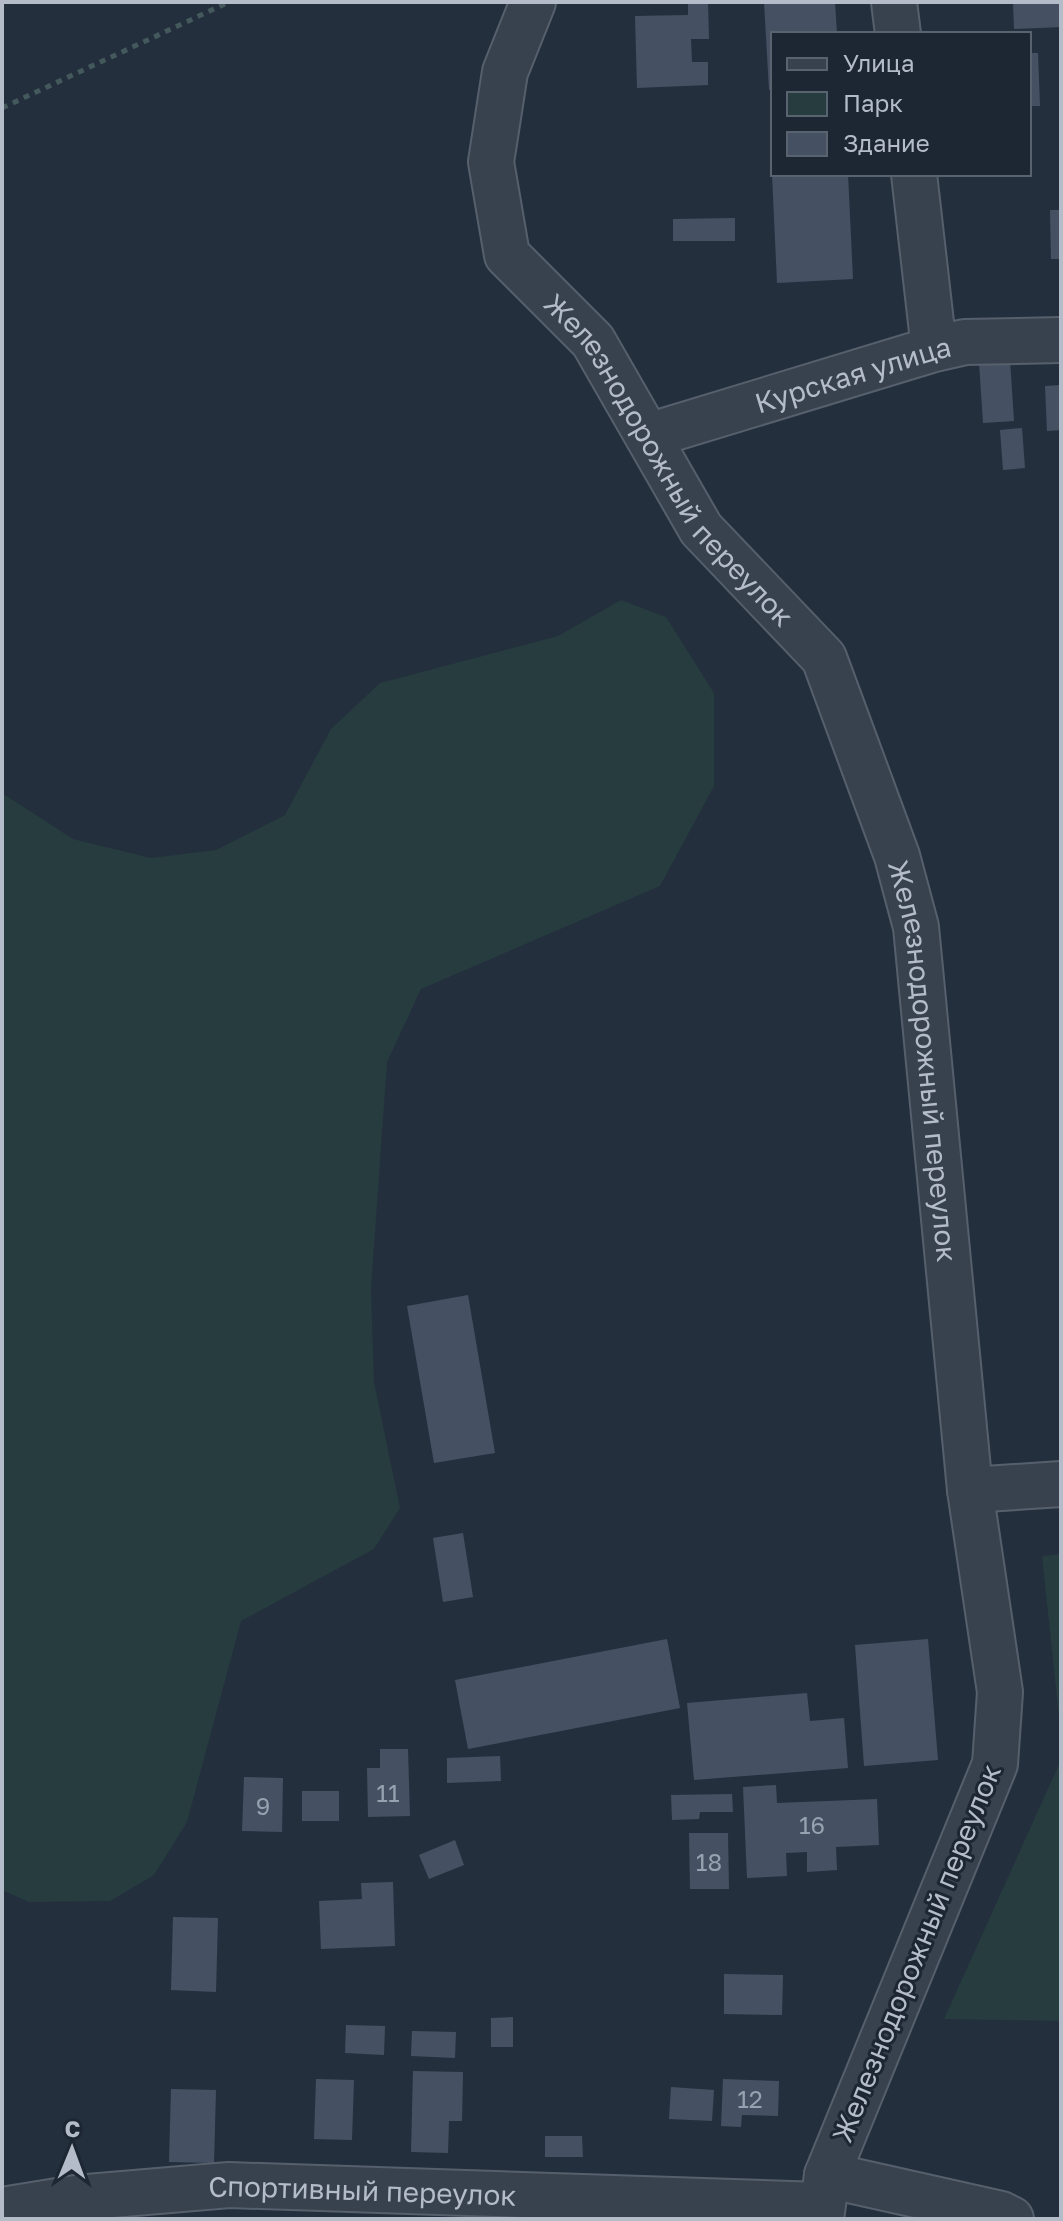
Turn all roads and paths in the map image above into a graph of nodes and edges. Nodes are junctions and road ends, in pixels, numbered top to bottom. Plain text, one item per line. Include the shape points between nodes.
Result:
1 (229, 2) edge
2 (533, 2) edge
3 (894, 2) edge
4 (898, 32) edge
5 (2, 108) edge
6 (914, 176) edge
7 (1061, 340) edge
8 (934, 349) junction
9 (648, 436) junction
10 (1061, 1484) edge
11 (970, 1490) junction
12 (823, 2199) edge
13 (2, 2210) edge
14 (1011, 2219) edge

1 - 5 path
2 - 9 street, Железнодорожный переулок via 505,72 491,162 507,255 593,341
3 - 4 street
6 - 8 street
7 - 8 street, Курская улица via 965,342
8 - 9 street, Курская улица
9 - 11 street, Железнодорожный переулок via 701,529 824,658 897,856 916,927
10 - 11 street
11 - 12 street, Железнодорожный переулок via 1000,1692 995,1764
12 - 13 street, Спортивный переулок via 229,2185
12 - 14 street, Спортивный переулок

